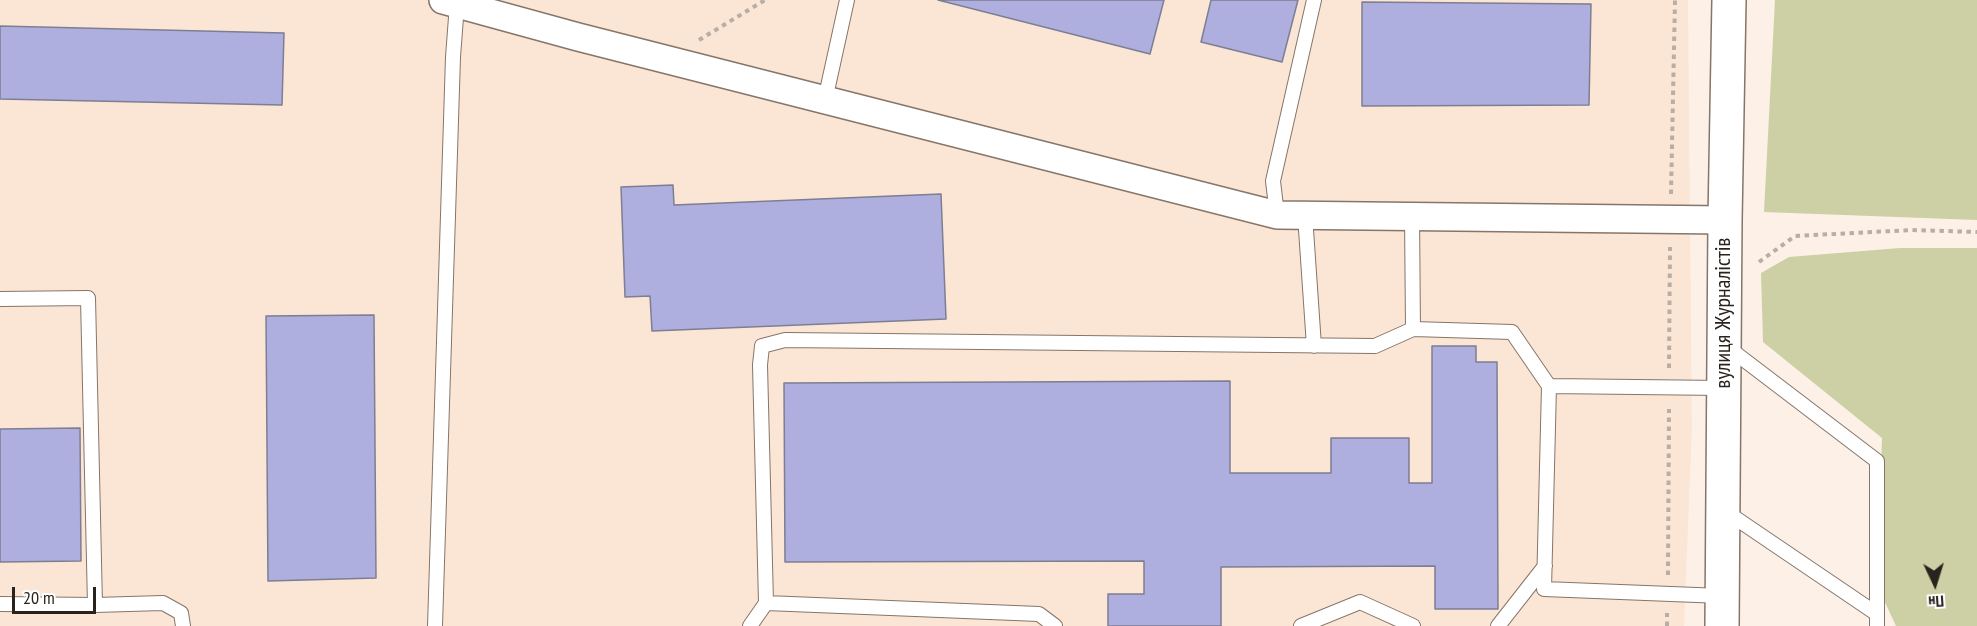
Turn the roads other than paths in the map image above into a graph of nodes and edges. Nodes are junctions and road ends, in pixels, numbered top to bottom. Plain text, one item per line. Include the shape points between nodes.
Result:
1 (847, 0) edge
2 (1314, 0) edge
3 (1729, 0) edge
4 (450, 2) edge
5 (825, 100) junction
6 (1277, 215) junction
7 (1305, 215) junction
8 (1412, 215) junction
9 (1725, 220) junction
10 (0, 299) edge
11 (1413, 329) junction
12 (1724, 344) junction
13 (1314, 346) junction
14 (1549, 386) junction
15 (1723, 388) junction
16 (1723, 510) junction
17 (1545, 566) junction
18 (766, 603) junction
19 (0, 604) edge
20 (95, 605) junction
21 (1722, 611) edge
22 (1877, 620) edge
23 (183, 626) edge
24 (435, 626) edge
25 (750, 626) edge
26 (1055, 626) edge
27 (1301, 626) edge
28 (1413, 626) edge
29 (1498, 626) edge

1 - 5 lane
2 - 6 lane via 1273,180
3 - 9 street, вулиця Журналістів
4 - 5 street
4 - 24 lane via 453,57
5 - 6 street
6 - 7 street
7 - 8 street
7 - 13 lane
8 - 9 street
8 - 11 lane
9 - 12 street, вулиця Журналістів
10 - 20 lane via 88,298
11 - 13 lane via 1375,346
11 - 14 lane via 1512,332
12 - 15 street, вулиця Журналістів
12 - 22 lane via 1877,461
13 - 18 lane via 786,340 762,346
14 - 15 lane
14 - 17 lane
15 - 16 street, вулиця Журналістів
16 - 21 street, вулиця Журналістів
16 - 22 lane
17 - 21 lane via 1544,589 1668,594
17 - 29 lane
18 - 25 lane
18 - 26 lane via 1039,614
19 - 20 lane
20 - 23 lane via 163,603 181,613
27 - 28 lane via 1360,602

